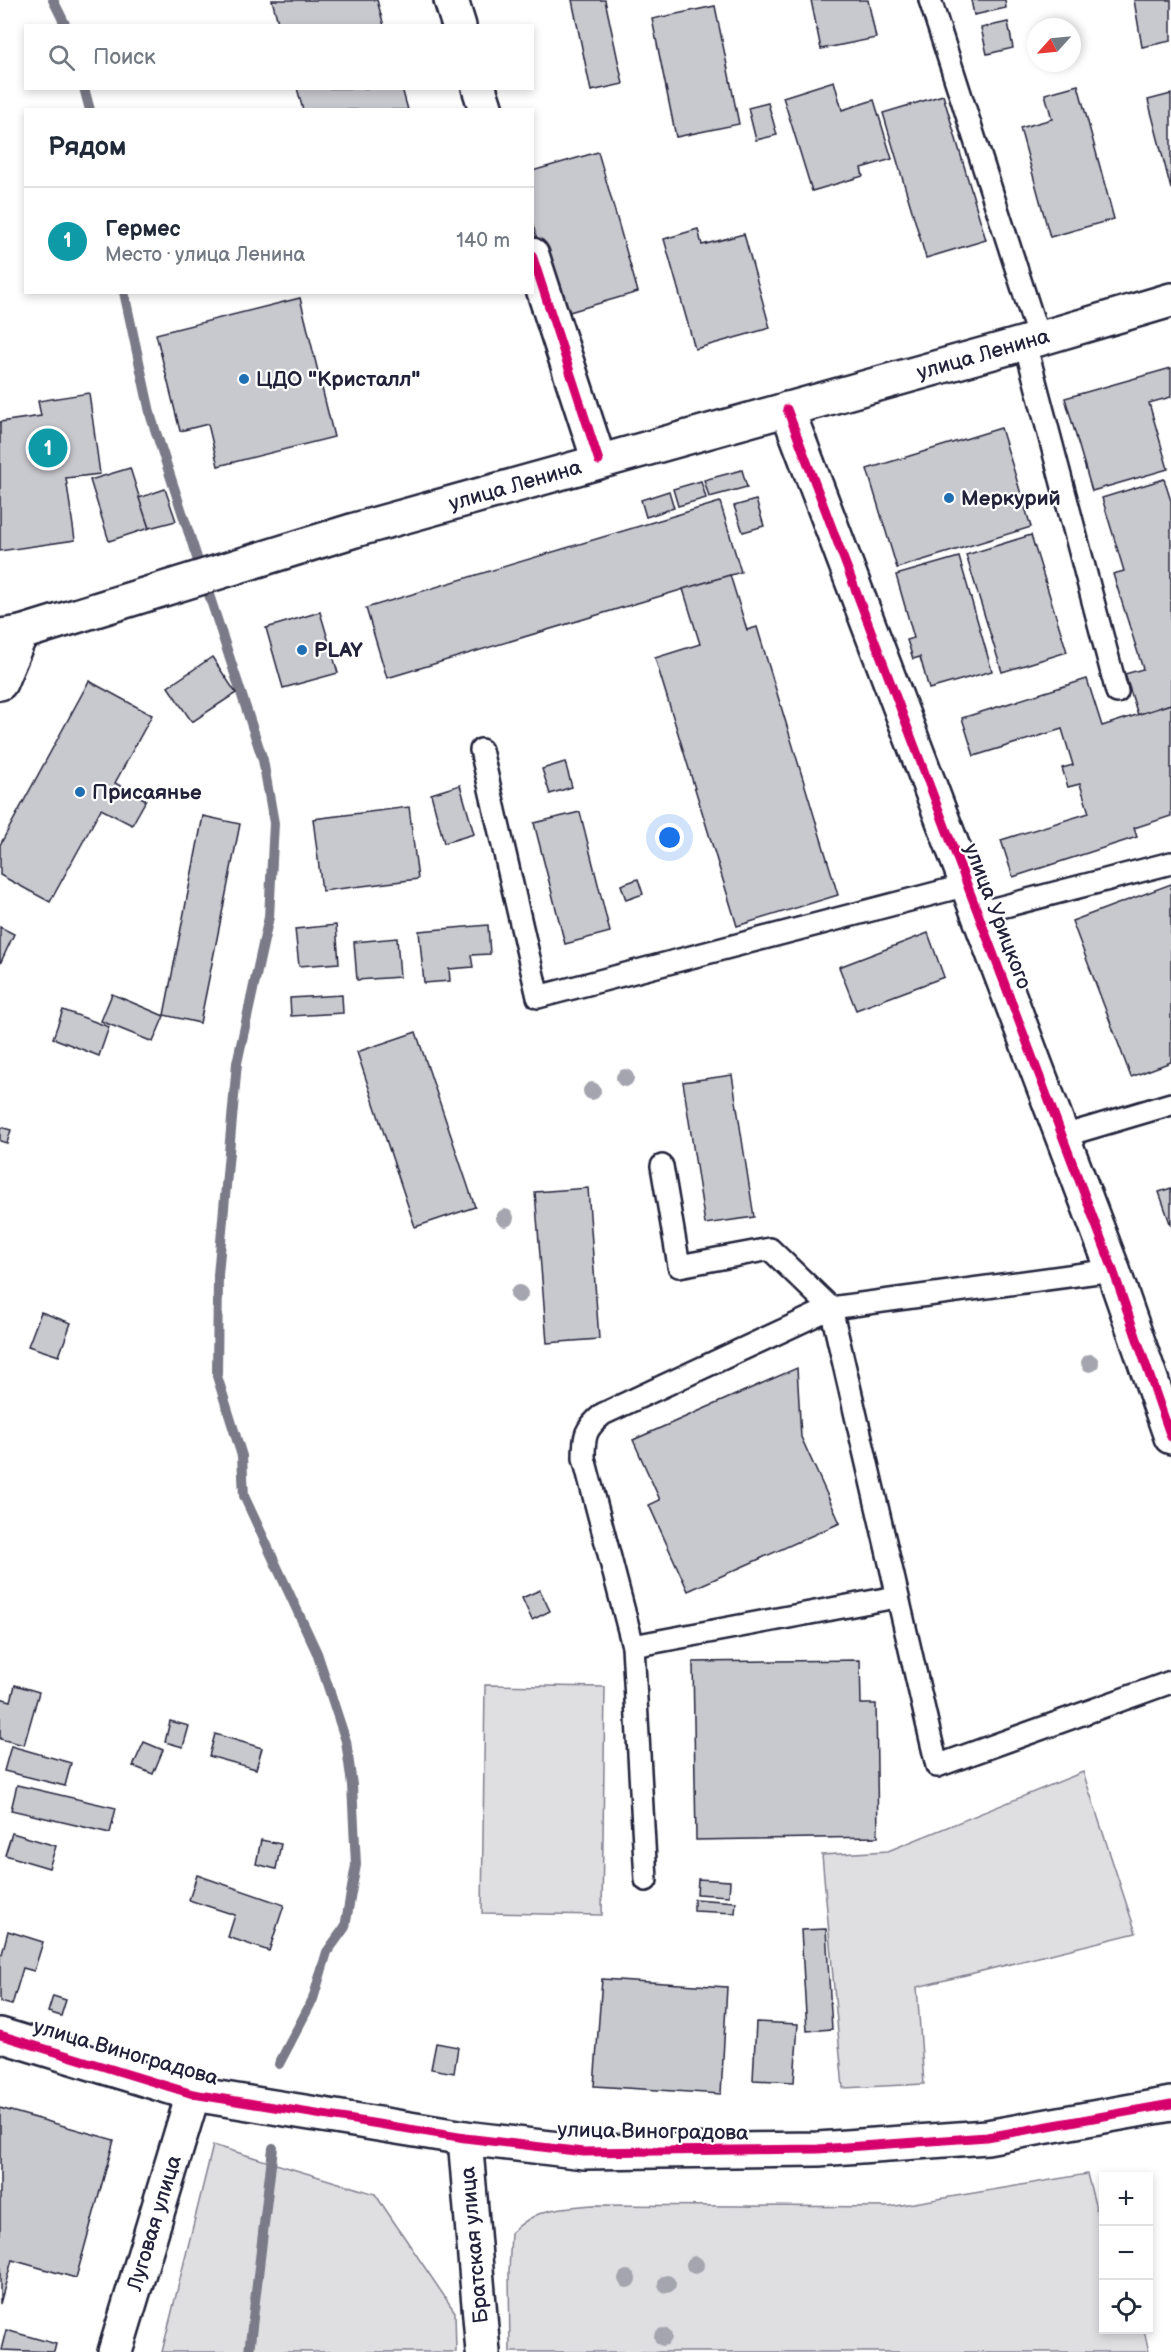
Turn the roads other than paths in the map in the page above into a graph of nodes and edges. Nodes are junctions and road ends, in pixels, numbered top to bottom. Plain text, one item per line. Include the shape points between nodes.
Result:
1 (451, 0) edge
2 (930, 0) edge
3 (458, 24) edge
4 (480, 90) edge
5 (485, 108) edge
6 (534, 261) edge
7 (1171, 300) edge
8 (1032, 341) junction
9 (787, 409) junction
10 (599, 461) junction
11 (10, 634) edge
12 (0, 683) edge
13 (1117, 692) dead end
14 (481, 750) dead end
15 (1171, 863) edge
16 (973, 899) junction
17 (1171, 1104) edge
18 (1064, 1136) junction
19 (662, 1166) dead end
20 (1113, 1270) junction
21 (831, 1308) junction
22 (1171, 1437) edge
23 (896, 1597) junction
24 (633, 1646) junction
25 (1171, 1682) edge
26 (646, 1880) dead end
27 (0, 2035) edge
28 (193, 2094) junction
29 (1171, 2104) edge
30 (465, 2138) junction
31 (115, 2352) edge
32 (483, 2352) edge

1 - 3 street
2 - 8 lane
4 - 5 street
6 - 10 street
7 - 8 street, улица Ленина
8 - 9 street, улица Ленина
8 - 13 lane
9 - 10 street, улица Ленина
9 - 16 street, улица Урицкого
10 - 11 street, улица Ленина
11 - 12 street
14 - 16 lane via 538,997
15 - 16 lane
16 - 18 street, улица Урицкого
17 - 18 lane
18 - 20 street, улица Урицкого
19 - 21 lane via 679,1266 770,1249
20 - 21 lane
20 - 22 street, улица Урицкого
21 - 23 lane
21 - 24 lane via 603,1414 584,1435 584,1458
23 - 24 lane
23 - 25 lane via 937,1766
24 - 26 lane
27 - 28 street, улица Виноградова
28 - 30 street, улица Виноградова
28 - 31 street, Луговая улица
29 - 30 street, улица Виноградова via 987,2137 818,2149 584,2152
30 - 32 street, Братская улица

